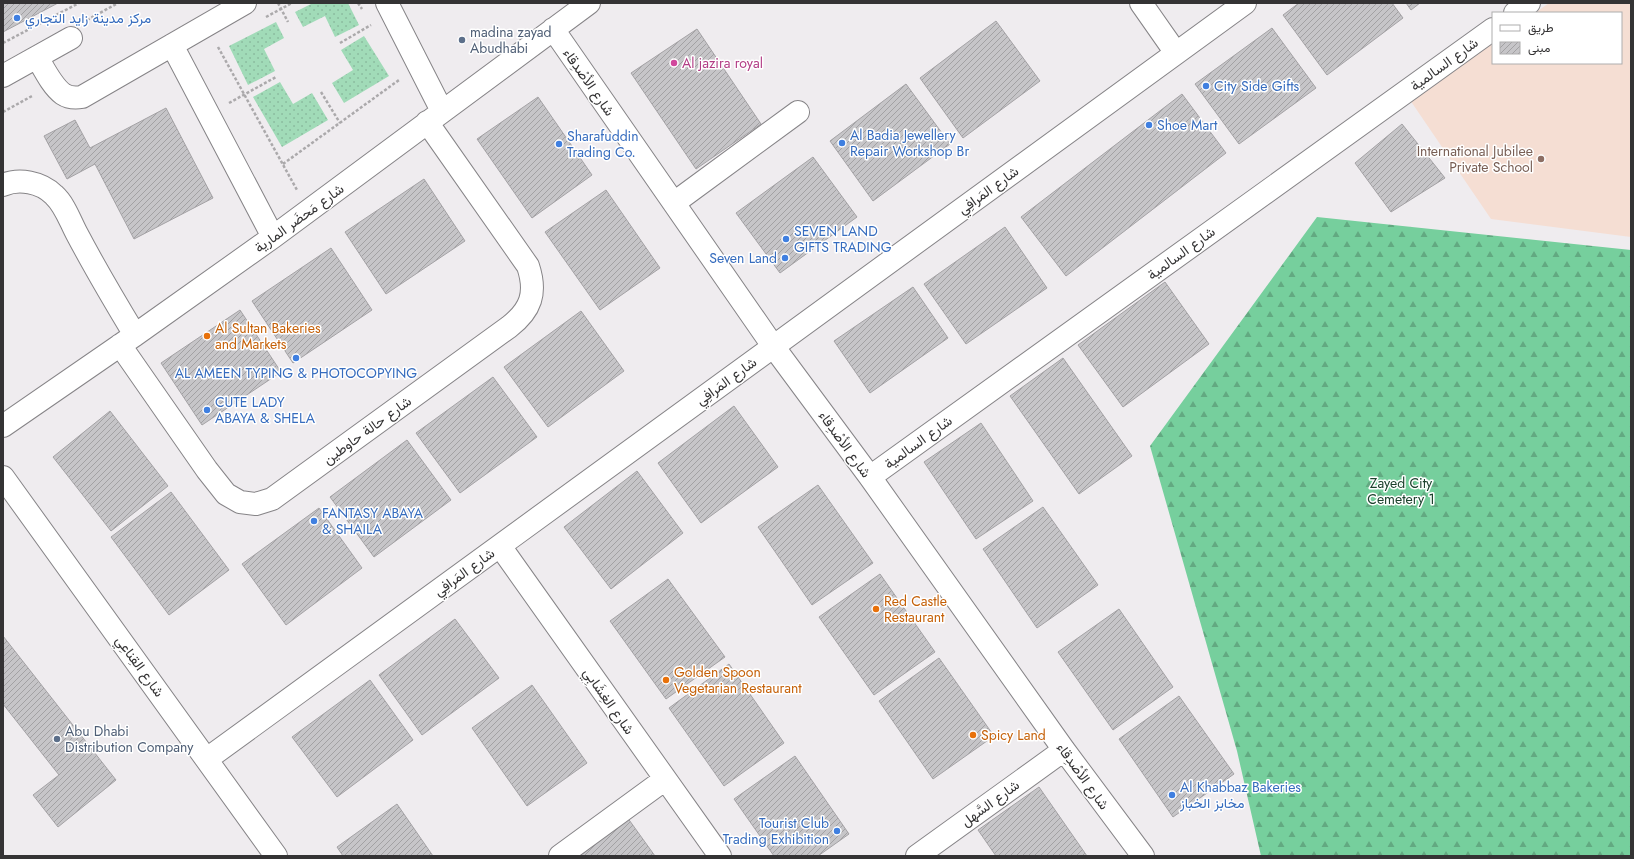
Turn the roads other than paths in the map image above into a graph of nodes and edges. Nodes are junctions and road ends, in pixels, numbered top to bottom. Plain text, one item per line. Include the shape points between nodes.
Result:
1 (245, 3) edge
2 (590, 3) edge
3 (1142, 3) edge
4 (1245, 3) edge
5 (1529, 3) edge
6 (389, 8) edge
7 (1516, 12) edge
8 (553, 29) junction
9 (1492, 30) edge
10 (71, 38) road end
11 (172, 45) junction
12 (1176, 53) junction
13 (37, 57) junction
14 (3, 76) edge
15 (798, 112) dead end
16 (435, 117) junction
17 (3, 186) edge
18 (674, 203) junction
19 (273, 237) junction
20 (127, 340) junction
21 (774, 346) junction
22 (3, 426) edge
23 (870, 477) junction
24 (7, 490) edge
25 (500, 546) junction
26 (1064, 750) junction
27 (207, 759) junction
28 (664, 780) junction
29 (276, 856) edge
30 (560, 856) edge
31 (720, 856) edge
32 (917, 856) edge
33 (1143, 856) edge

1 - 11 street
2 - 8 street, شارع مَحضَر المارية
3 - 12 street
4 - 12 street, شارع المَرافِي
5 - 7 street
6 - 16 street, شارع حالة حاوطين via 419,66
8 - 16 street, شارع مَحضَر المارية
8 - 18 street, شارع الأصْدِقاء
9 - 23 street, شارع السالمية
10 - 13 street
11 - 13 street via 82,97 73,98 64,95 54,84
11 - 19 street
12 - 21 street, شارع المَرافِي
13 - 14 street
15 - 18 street
16 - 19 street, شارع مَحضَر المارية
16 - 20 street, شارع حالة حاوطين via 528,266 532,293 528,307 509,327 272,499 256,504 240,502 226,494 207,470
17 - 20 street, شارع حالة حاوطين via 8,183 25,182 40,185 54,194 77,234
18 - 21 street, شارع الأصْدِقاء
19 - 20 street, شارع مَحضَر المارية
20 - 22 street, شارع مَحضَر المارية
21 - 23 street, شارع الأصْدِقاء
21 - 25 street, شارع المَرافِي
23 - 26 street, شارع الأصْدِقاء
24 - 27 street, شارع القِناعِي
25 - 27 street, شارع المَرافِي
25 - 28 street, شارع الغِشَابِي
26 - 32 street, شارع السَّهل
26 - 33 street, شارع الأصْدِقاء
27 - 29 street, شارع القِناعِي
28 - 30 street
28 - 31 street, شارع الغِشَابِي

